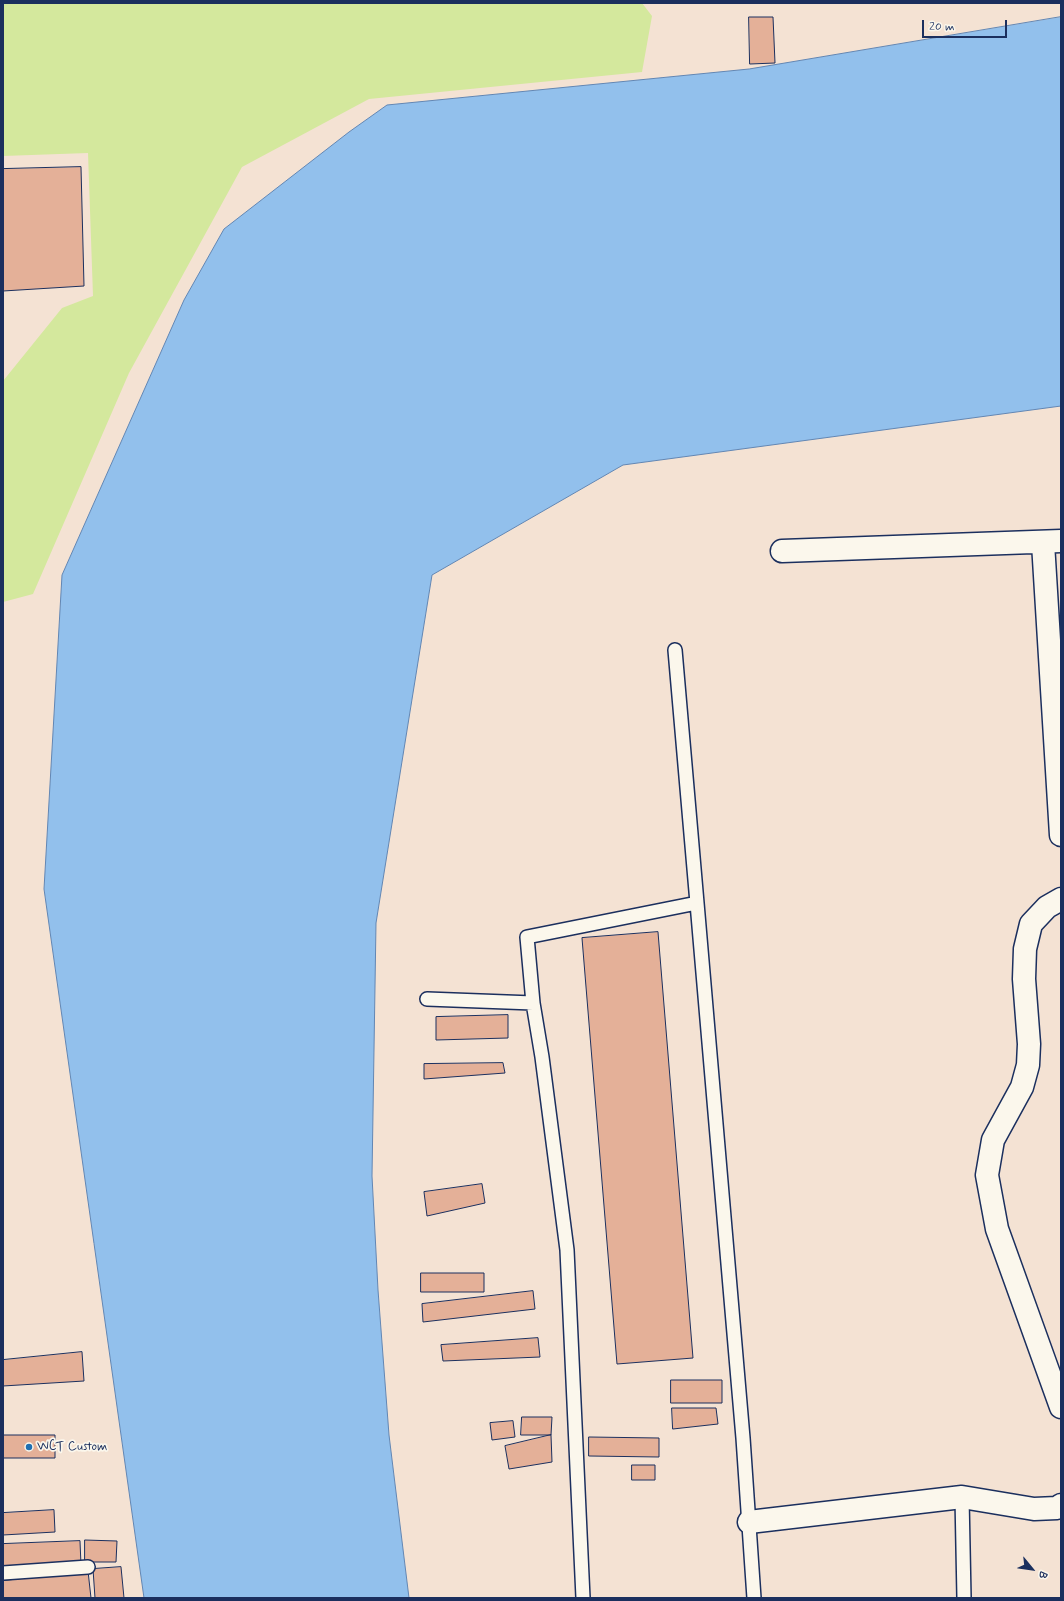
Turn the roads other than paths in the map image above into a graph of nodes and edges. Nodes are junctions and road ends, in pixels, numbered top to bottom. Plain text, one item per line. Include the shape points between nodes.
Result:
1 (1052, 542) edge
2 (782, 551) dead end
3 (675, 650) dead end
4 (1061, 835) edge
5 (1061, 898) edge
6 (697, 903) junction
7 (427, 999) dead end
8 (533, 1003) junction
9 (1061, 1407) edge
10 (962, 1497) junction
11 (1061, 1505) edge
12 (749, 1522) junction
13 (88, 1567) dead end
14 (3, 1573) edge
15 (583, 1598) edge
16 (754, 1598) edge
17 (964, 1598) edge

1 - 2 street
1 - 4 street
3 - 6 lane
5 - 9 street via 1047,907 1031,924 1025,949 1024,979 1028,1065 1022,1087 993,1140 987,1175 997,1228
6 - 8 lane via 527,937
6 - 12 lane
7 - 8 lane
8 - 15 lane via 567,1250
10 - 11 street via 1034,1509 1057,1508
10 - 12 street
10 - 17 lane
12 - 16 lane
13 - 14 lane

